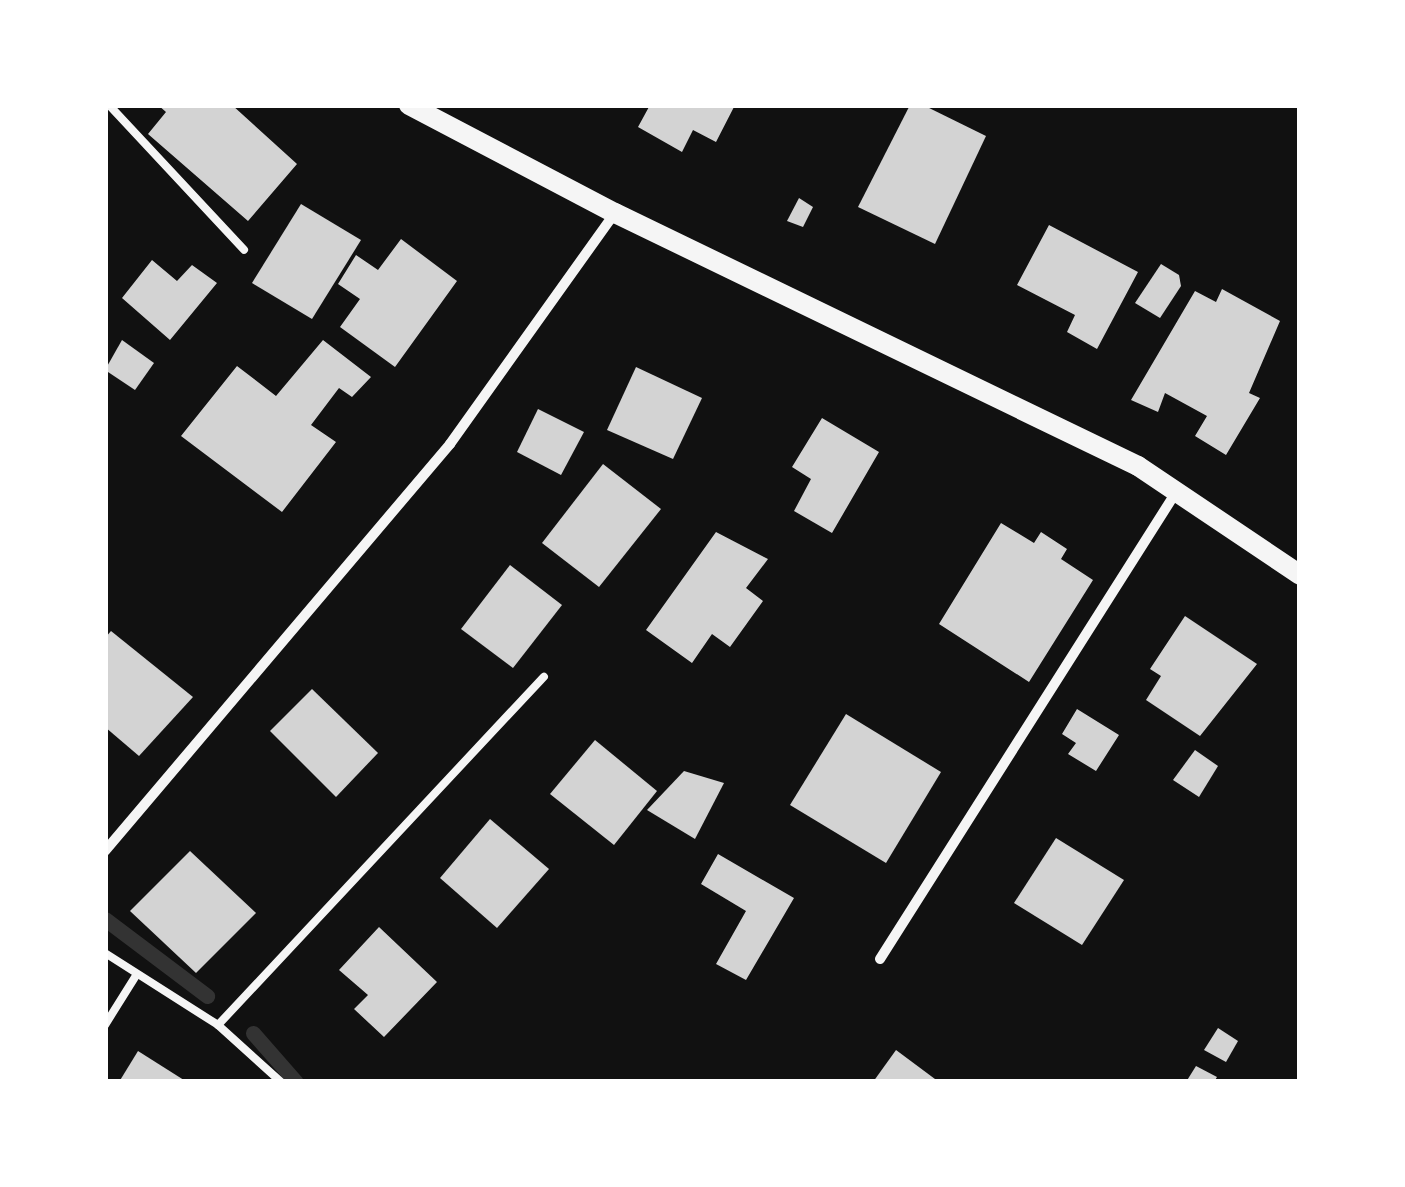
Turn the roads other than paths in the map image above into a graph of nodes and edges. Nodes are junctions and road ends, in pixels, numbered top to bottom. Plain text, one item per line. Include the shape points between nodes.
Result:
1 (110, 105) edge
2 (408, 105) edge
3 (615, 213) junction
4 (244, 250) dead end
5 (1179, 489) junction
6 (1300, 575) edge
7 (544, 677) dead end
8 (105, 850) edge
9 (105, 953) edge
10 (880, 958) dead end
11 (137, 974) junction
12 (105, 1025) edge
13 (218, 1025) junction
14 (281, 1082) edge

1 - 4 lane
2 - 3 main road
3 - 5 main road
3 - 8 street via 450,444
5 - 6 main road
5 - 10 street
7 - 13 lane
9 - 11 lane
11 - 12 lane
11 - 13 lane
13 - 14 lane

